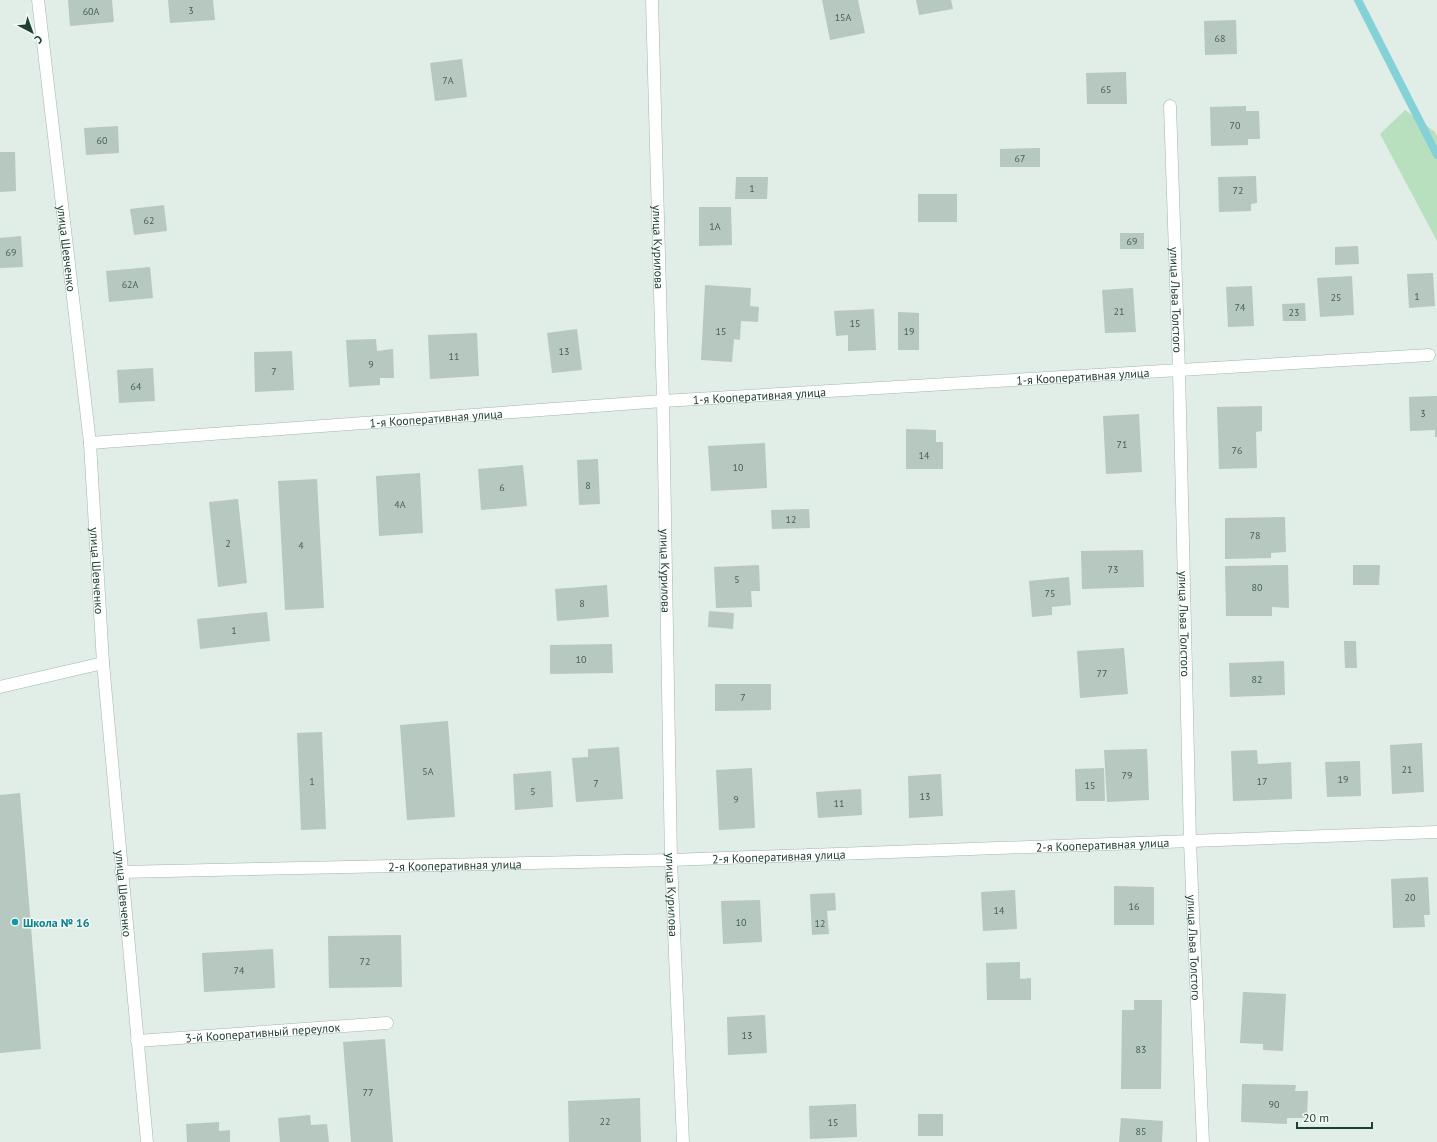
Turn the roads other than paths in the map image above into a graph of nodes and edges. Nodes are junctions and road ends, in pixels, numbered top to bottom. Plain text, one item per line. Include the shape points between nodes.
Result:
1 (38, 0) edge
2 (652, 0) edge
3 (1170, 106) dead end
4 (1429, 355) dead end
5 (1179, 371) junction
6 (663, 401) junction
7 (90, 443) junction
8 (103, 663) junction
9 (0, 687) edge
10 (1437, 832) edge
11 (1190, 842) junction
12 (671, 860) junction
13 (121, 872) junction
14 (387, 1022) dead end
15 (137, 1041) junction
16 (147, 1142) edge
17 (683, 1142) edge
18 (1203, 1142) edge

1 - 7 street, улица Шевченко
2 - 6 street, улица Курилова
3 - 5 street, улица Льва Толстого
4 - 5 street, 1-я Кооперативная улица
5 - 6 street, 1-я Кооперативная улица
5 - 11 street, улица Льва Толстого
6 - 7 street, 1-я Кооперативная улица
6 - 12 street, улица Курилова
7 - 8 street, улица Шевченко
8 - 9 street
8 - 13 street, улица Шевченко
10 - 11 street, 2-я Кооперативная улица
11 - 12 street, 2-я Кооперативная улица
11 - 18 street, улица Льва Толстого
12 - 13 street, 2-я Кооперативная улица
12 - 17 street, улица Курилова
13 - 15 street, улица Шевченко
14 - 15 street, 3-й Кооперативный переулок
15 - 16 street, улица Шевченко

